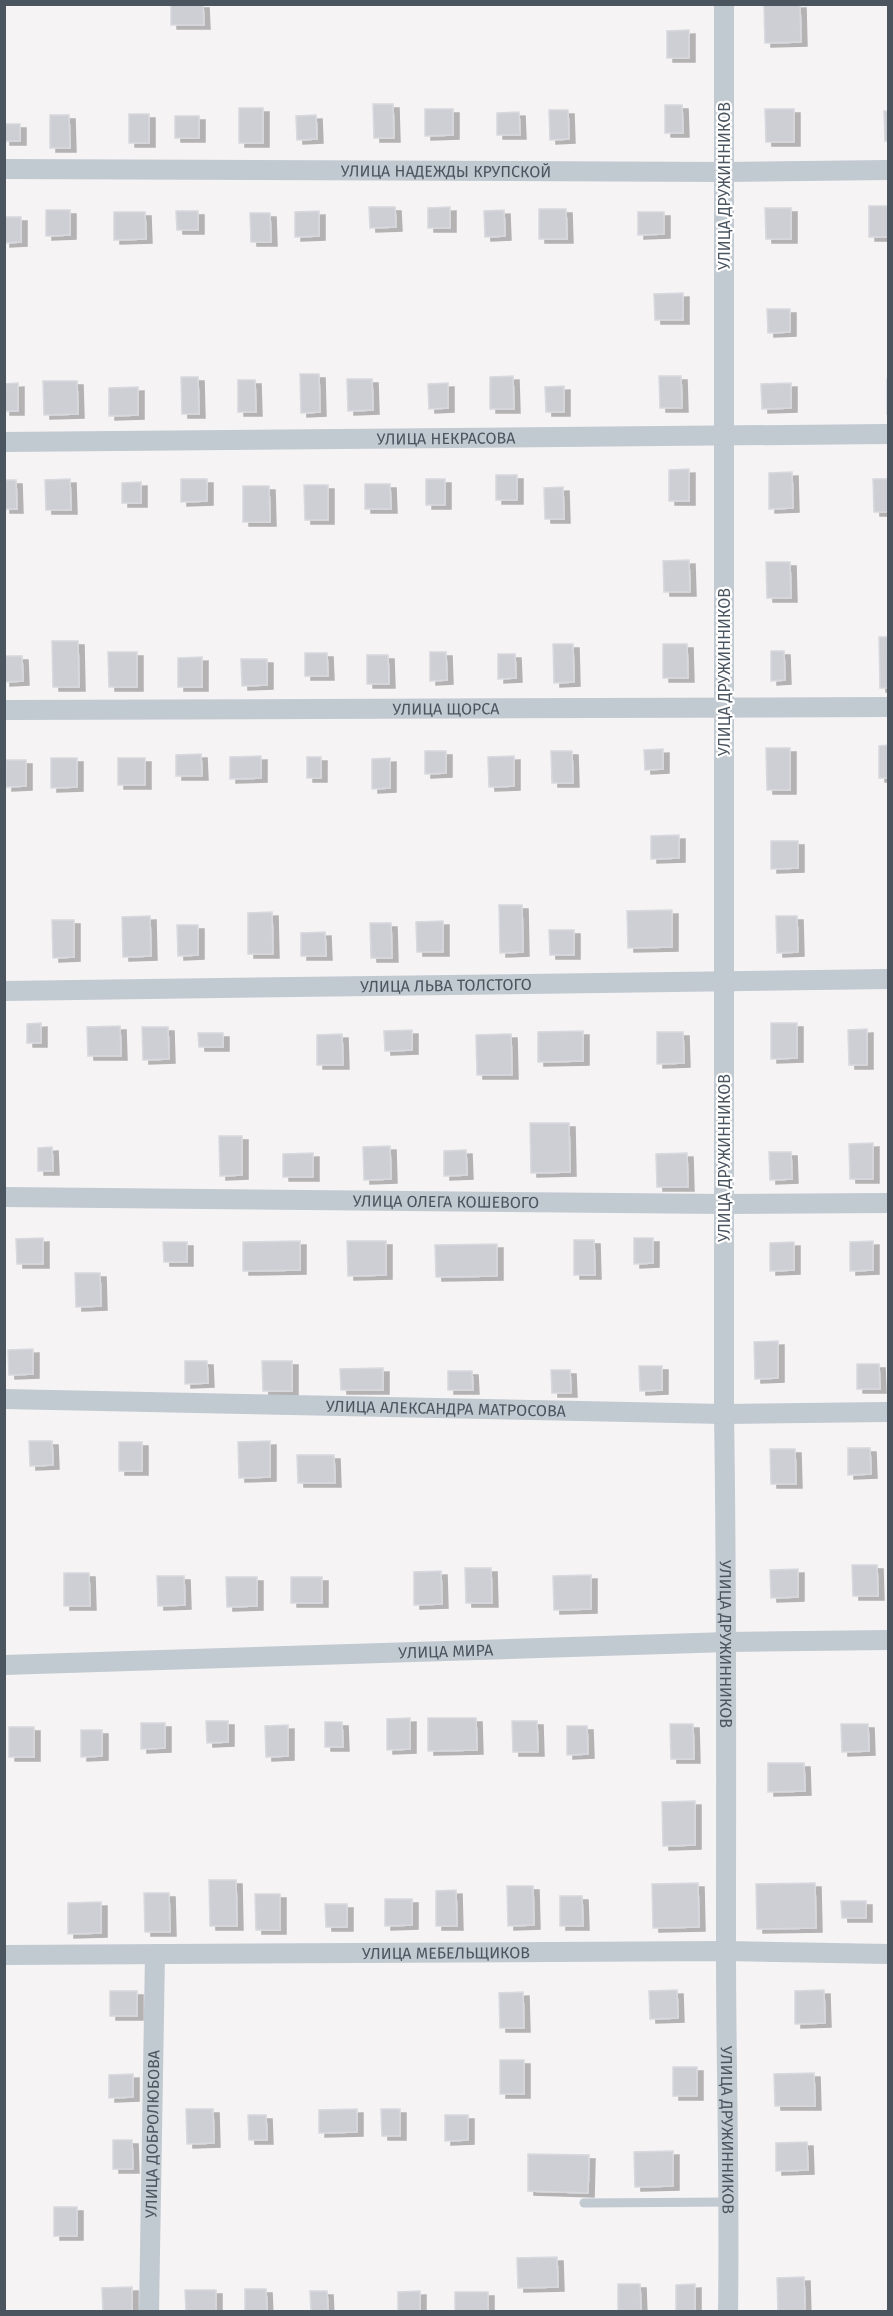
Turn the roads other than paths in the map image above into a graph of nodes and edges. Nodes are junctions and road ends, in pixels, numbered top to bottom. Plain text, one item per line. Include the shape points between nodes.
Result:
1 (724, 4) edge
2 (4, 169) edge
3 (888, 170) edge
4 (724, 172) junction
5 (723, 434) junction
6 (888, 434) edge
7 (4, 442) edge
8 (888, 707) edge
9 (725, 708) junction
10 (4, 710) edge
11 (888, 980) edge
12 (725, 982) junction
13 (4, 991) edge
14 (4, 1197) edge
15 (888, 1203) edge
16 (724, 1204) junction
17 (4, 1400) edge
18 (888, 1412) edge
19 (724, 1414) junction
20 (888, 1640) edge
21 (728, 1642) junction
22 (4, 1665) edge
23 (726, 1951) junction
24 (155, 1954) junction
25 (888, 1954) edge
26 (4, 1955) edge
27 (730, 2202) junction
28 (584, 2203) dead end
29 (149, 2312) edge
30 (728, 2312) edge

1 - 4 street, УЛИЦА ДРУЖИННИКОВ
2 - 4 street, УЛИЦА НАДЕЖДЫ КРУПСКОЙ
3 - 4 street, УЛИЦА НАДЕЖДЫ КРУПСКОЙ
4 - 5 street, УЛИЦА ДРУЖИННИКОВ
5 - 6 street, УЛИЦА НЕКРАСОВА
5 - 7 street, УЛИЦА НЕКРАСОВА
5 - 9 street, УЛИЦА ДРУЖИННИКОВ
8 - 9 street, УЛИЦА ЩОРСА
9 - 10 street, УЛИЦА ЩОРСА
9 - 12 street, УЛИЦА ДРУЖИННИКОВ
11 - 12 street, УЛИЦА ЛЬВА ТОЛСТОГО
12 - 13 street, УЛИЦА ЛЬВА ТОЛСТОГО
12 - 16 street, УЛИЦА ДРУЖИННИКОВ
14 - 16 street, УЛИЦА ОЛЕГА КОШЕВОГО
15 - 16 street, УЛИЦА ОЛЕГА КОШЕВОГО
16 - 19 street, УЛИЦА ДРУЖИННИКОВ
17 - 19 street, УЛИЦА АЛЕКСАНДРА МАТРОСОВА
18 - 19 street, УЛИЦА АЛЕКСАНДРА МАТРОСОВА
19 - 21 street, УЛИЦА ДРУЖИННИКОВ
20 - 21 street, УЛИЦА МИРА
21 - 22 street, УЛИЦА МИРА
21 - 23 street, УЛИЦА ДРУЖИННИКОВ
23 - 24 street, УЛИЦА МЕБЕЛЬЩИКОВ
23 - 25 street, УЛИЦА МЕБЕЛЬЩИКОВ
23 - 27 street, УЛИЦА ДРУЖИННИКОВ
24 - 26 street, УЛИЦА МЕБЕЛЬЩИКОВ
24 - 29 street, УЛИЦА ДОБРОЛЮБОВА
27 - 28 lane
27 - 30 street, УЛИЦА ДРУЖИННИКОВ

